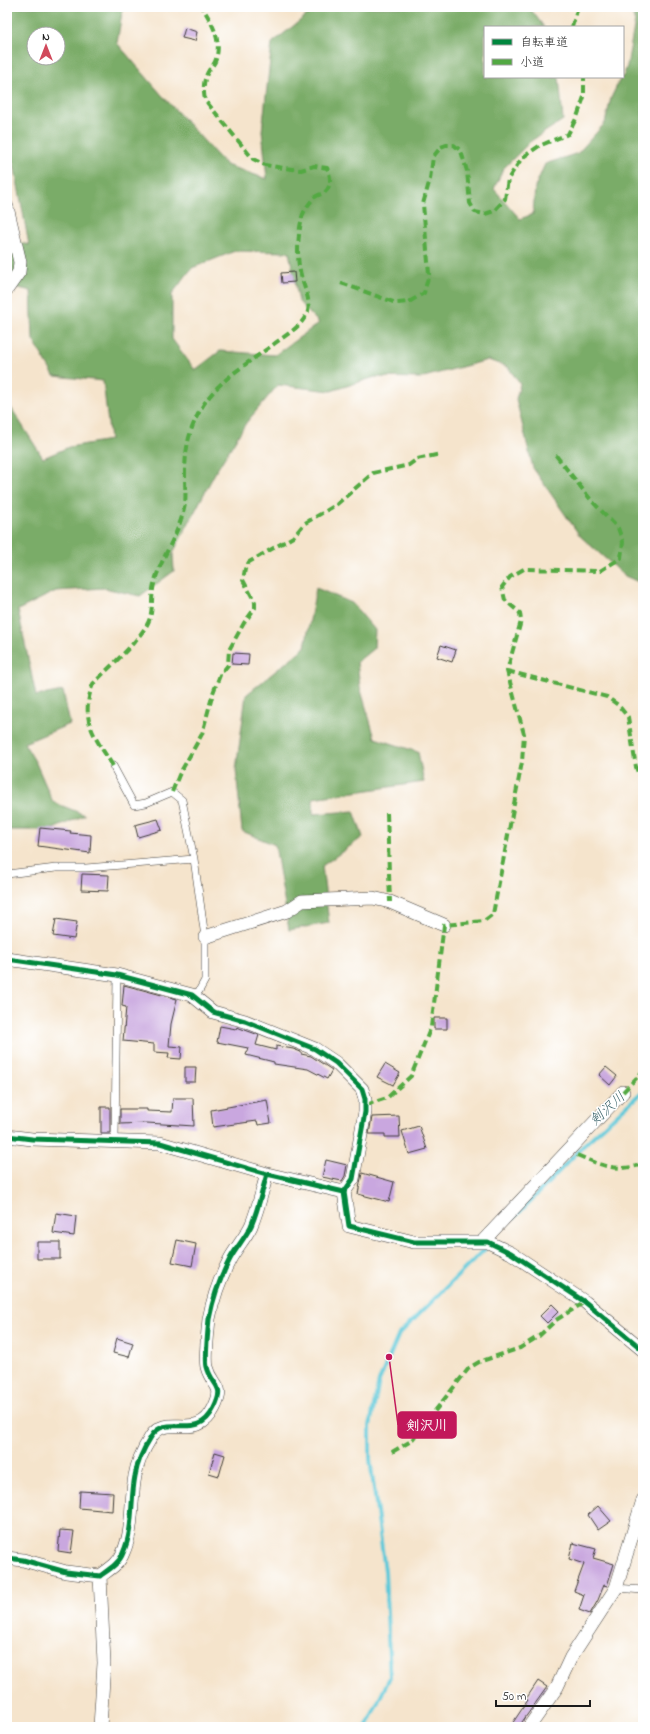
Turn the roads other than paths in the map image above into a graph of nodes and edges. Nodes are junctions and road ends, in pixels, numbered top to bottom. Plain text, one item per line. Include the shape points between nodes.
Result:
1 (7, 207) edge
2 (7, 289) edge
3 (113, 766) dead end
4 (194, 859) junction
5 (7, 874) edge
6 (444, 925) dead end
7 (205, 937) junction
8 (7, 959) edge
9 (117, 975) junction
10 (192, 995) junction
11 (623, 1092) dead end
12 (7, 1136) edge
13 (115, 1141) junction
14 (266, 1174) junction
15 (344, 1192) junction
16 (489, 1243) junction
17 (643, 1350) edge
18 (643, 1500) edge
19 (7, 1558) edge
20 (100, 1576) junction
21 (616, 1588) junction
22 (643, 1590) edge
23 (100, 1727) edge
24 (529, 1727) edge

1 - 2 street via 20,262 19,272
3 - 4 lane via 134,805 172,792 182,800
4 - 5 lane via 56,868
4 - 7 lane
6 - 7 street via 390,902 373,898 302,901 288,911
7 - 10 lane via 205,980 199,991
8 - 9 street
9 - 10 street
9 - 13 lane
10 - 15 street via 213,1012 245,1021 315,1049 336,1063 362,1089 365,1112 354,1179
11 - 16 street via 572,1154
12 - 13 street
13 - 14 street via 160,1143
14 - 15 street
14 - 20 street via 251,1225 216,1290 209,1320 207,1367 212,1379 218,1384 219,1393 214,1409 203,1423 197,1426 166,1426 158,1428 151,1437 134,1475 131,1523 123,1554 118,1562
15 - 16 street via 349,1226 414,1242
16 - 17 street via 511,1253 585,1302
18 - 21 street
19 - 20 street via 66,1572
20 - 23 street via 104,1663
21 - 22 lane
21 - 24 street via 571,1657 557,1687

